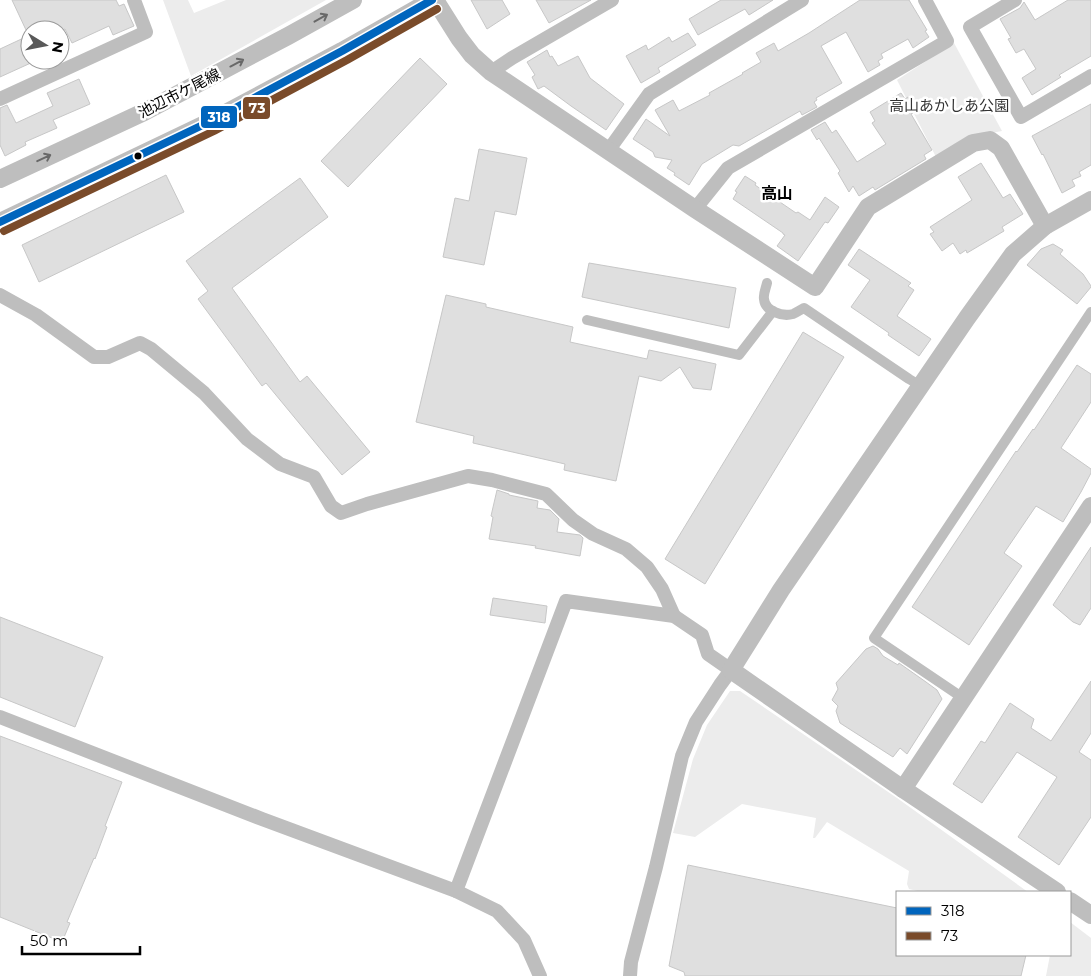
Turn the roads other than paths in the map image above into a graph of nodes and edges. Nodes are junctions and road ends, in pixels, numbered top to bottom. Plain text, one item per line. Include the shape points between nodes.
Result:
1 (134, 0) edge
2 (353, 0) edge
3 (433, 0) edge
4 (612, 0) edge
5 (802, 0) edge
6 (925, 0) edge
7 (1014, 0) edge
8 (491, 72) junction
9 (1091, 76) edge
10 (0, 99) edge
11 (608, 151) junction
12 (0, 178) edge
13 (1091, 200) edge
14 (695, 209) junction
15 (0, 222) edge
16 (1046, 226) junction
17 (767, 283) dead end
18 (0, 295) edge
19 (773, 311) junction
20 (1091, 312) edge
21 (587, 320) dead end
22 (921, 386) junction
23 (1091, 506) edge
24 (674, 616) junction
25 (731, 670) junction
26 (963, 698) junction
27 (0, 717) edge
28 (902, 788) junction
29 (456, 891) junction
30 (1056, 891) edge
31 (1071, 902) edge
32 (1091, 915) edge
33 (540, 976) edge
34 (630, 976) edge

1 - 10 street via 146,32
12 -> 2 street, 池辺市ケ尾線 via 144,112
3 - 8 street via 463,44
3 - 15 street via 209,122
4 - 8 street
5 - 11 street via 649,94
6 - 14 street via 947,41 728,168
7 - 9 street via 970,27 1021,117
8 - 11 street
11 - 14 street
13 - 16 street
14 - 16 street via 815,287 868,207 973,143 990,140 1001,148
16 - 22 street via 1013,254
17 - 19 street via 763,297
18 - 24 street via 36,315 94,357 108,357 140,343 151,349 204,393 247,440 280,464 314,477 331,506 341,513 468,476 546,494 573,520 593,534 626,549 648,567
19 - 21 street via 739,355
19 - 22 street via 783,315 804,308
20 - 26 street via 874,638
22 - 25 street via 781,590
23 - 26 street
24 - 25 street via 702,635 708,654
24 - 29 street via 566,601
25 - 28 street
25 - 34 street via 696,722 682,756
26 - 28 street
27 - 29 street
28 - 30 street
29 - 33 street via 497,911 524,940
31 - 32 street

